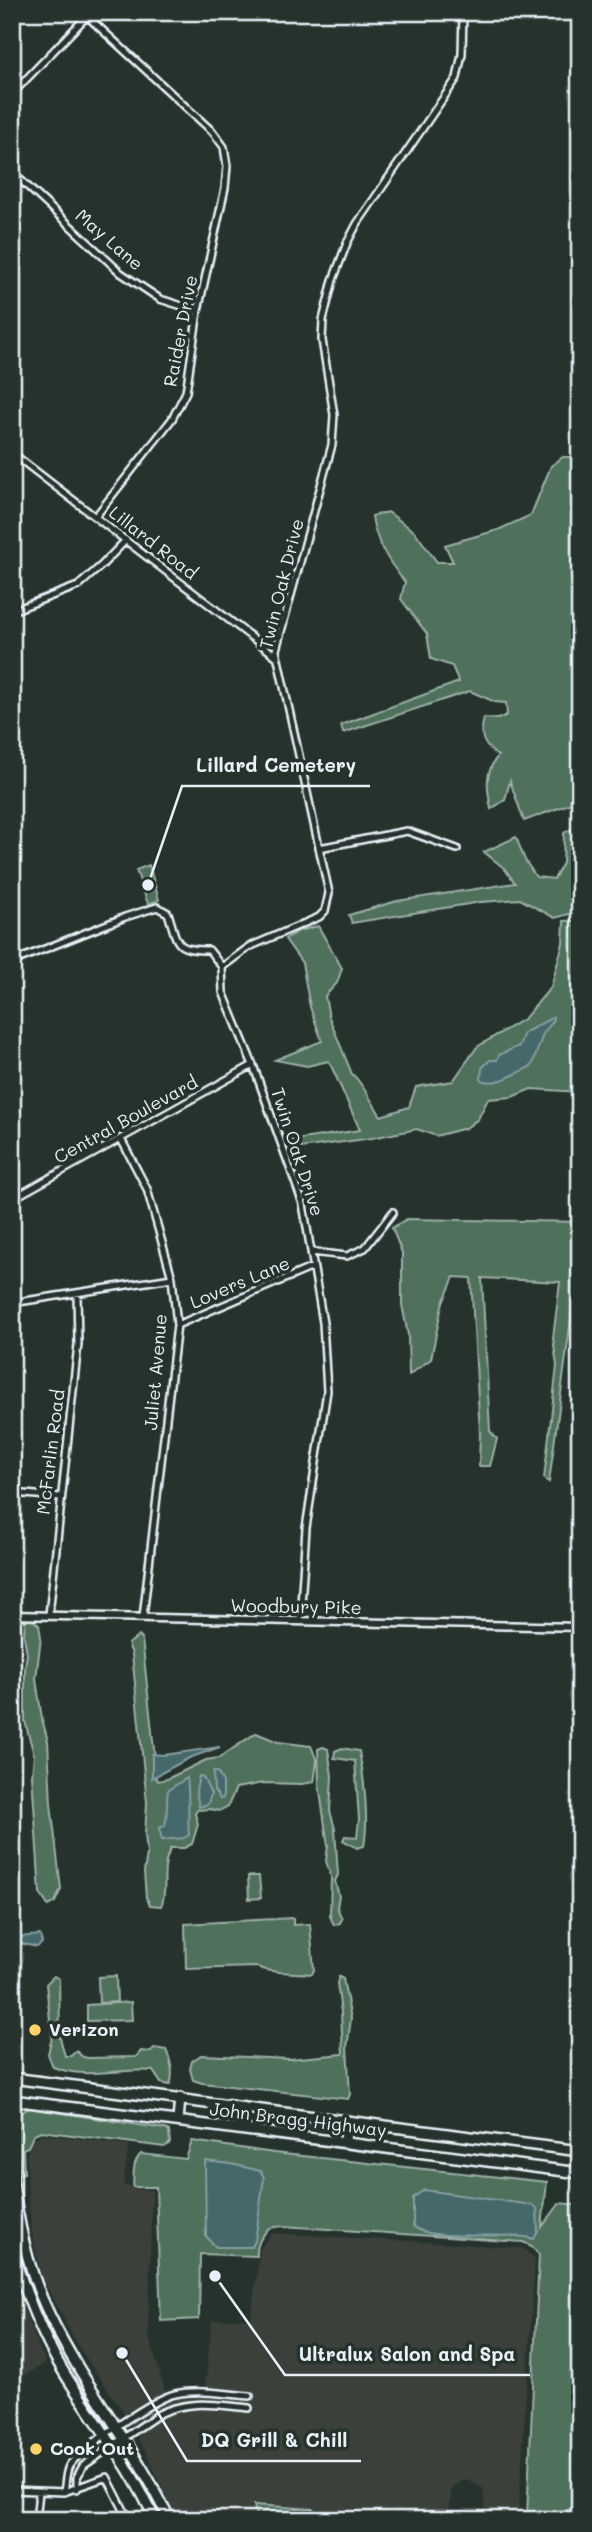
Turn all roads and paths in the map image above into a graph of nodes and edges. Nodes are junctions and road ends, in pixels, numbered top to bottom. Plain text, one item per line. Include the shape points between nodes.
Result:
1 (463, 12) edge
2 (87, 14) edge
3 (12, 94) edge
4 (12, 172) edge
5 (198, 311) junction
6 (12, 453) edge
7 (96, 516) junction
8 (127, 540) junction
9 (12, 611) edge
10 (276, 656) junction
11 (319, 848) junction
12 (457, 849) dead end
13 (12, 962) edge
14 (222, 967) junction
15 (253, 1065) junction
16 (121, 1139) junction
17 (12, 1199) edge
18 (393, 1212) dead end
19 (311, 1252) junction
20 (313, 1267) junction
21 (172, 1278) junction
22 (77, 1293) junction
23 (12, 1303) edge
24 (177, 1325) junction
25 (12, 1493) edge
26 (60, 1497) junction
27 (12, 1615) edge
28 (49, 1615) junction
29 (143, 1617) junction
30 (300, 1621) junction
31 (580, 1627) edge
32 (12, 2078) edge
33 (180, 2098) junction
34 (12, 2100) edge
35 (178, 2121) junction
36 (347, 2121) junction
37 (345, 2142) junction
38 (580, 2151) edge
39 (580, 2172) edge
40 (12, 2176) edge
41 (12, 2252) edge
42 (250, 2396) dead end
43 (249, 2408) dead end
44 (118, 2427) junction
45 (105, 2436) junction
46 (125, 2438) junction
47 (112, 2446) junction
48 (77, 2489) junction
49 (12, 2490) edge
50 (38, 2492) junction
51 (64, 2492) junction
52 (36, 2520) edge
53 (129, 2520) edge
54 (155, 2520) edge
55 (170, 2520) edge

1 - 10 street, Twin Oak Drive via 457,78 357,224 332,280 322,340 334,429
2 - 3 street
2 - 5 street, Raider Drive via 224,147 225,188
4 - 5 street, May Lane via 121,274 160,299
5 - 7 street, Raider Drive via 187,391 172,419
6 - 7 street, Lillard Road
7 - 8 street, Lillard Road
8 - 9 street via 79,586
8 - 10 street, Lillard Road
10 - 11 street, Twin Oak Drive
11 - 12 street via 407,831
11 - 14 street, Twin Oak Drive via 329,893 325,911 249,947
13 - 14 street via 157,907 168,913 179,945 187,950 209,950
14 - 15 street, Twin Oak Drive via 223,992
15 - 16 street, Central Boulevard
15 - 19 street, Twin Oak Drive via 303,1204
16 - 17 street, Central Boulevard
16 - 21 street, Juliet Avenue via 147,1189
18 - 19 street via 365,1248 347,1256
19 - 20 street, Twin Oak Drive
20 - 24 street, Lovers Lane
20 - 30 street, Twin Oak Drive via 323,1324 327,1391 306,1528
21 - 22 street
21 - 24 street, Juliet Avenue
22 - 23 street
22 - 26 street, McFarlin Road via 78,1345
24 - 29 street, Juliet Avenue
25 - 26 street
26 - 28 street, McFarlin Road
27 - 28 street, Woodbury Pike
28 - 29 street, Woodbury Pike
29 - 30 street, Woodbury Pike
30 - 31 street, Woodbury Pike
32 - 33 highway, John Bragg Highway
33 - 35 highway
33 - 36 highway, John Bragg Highway
34 - 35 highway, John Bragg Highway
35 - 37 highway, John Bragg Highway
36 - 37 highway
36 - 38 highway, John Bragg Highway
37 - 39 highway, John Bragg Highway
40 - 44 highway via 25,2250 41,2295 62,2339
41 - 45 highway via 47,2342
42 - 44 street via 172,2394
43 - 46 street via 187,2404 159,2414
44 - 45 street
44 - 46 highway
45 - 47 highway
45 - 51 street via 77,2455 67,2470
46 - 47 street
46 - 55 highway
47 - 48 street via 83,2466
47 - 54 highway
48 - 51 street
48 - 53 street via 107,2477
49 - 50 street
50 - 51 street
50 - 52 street

